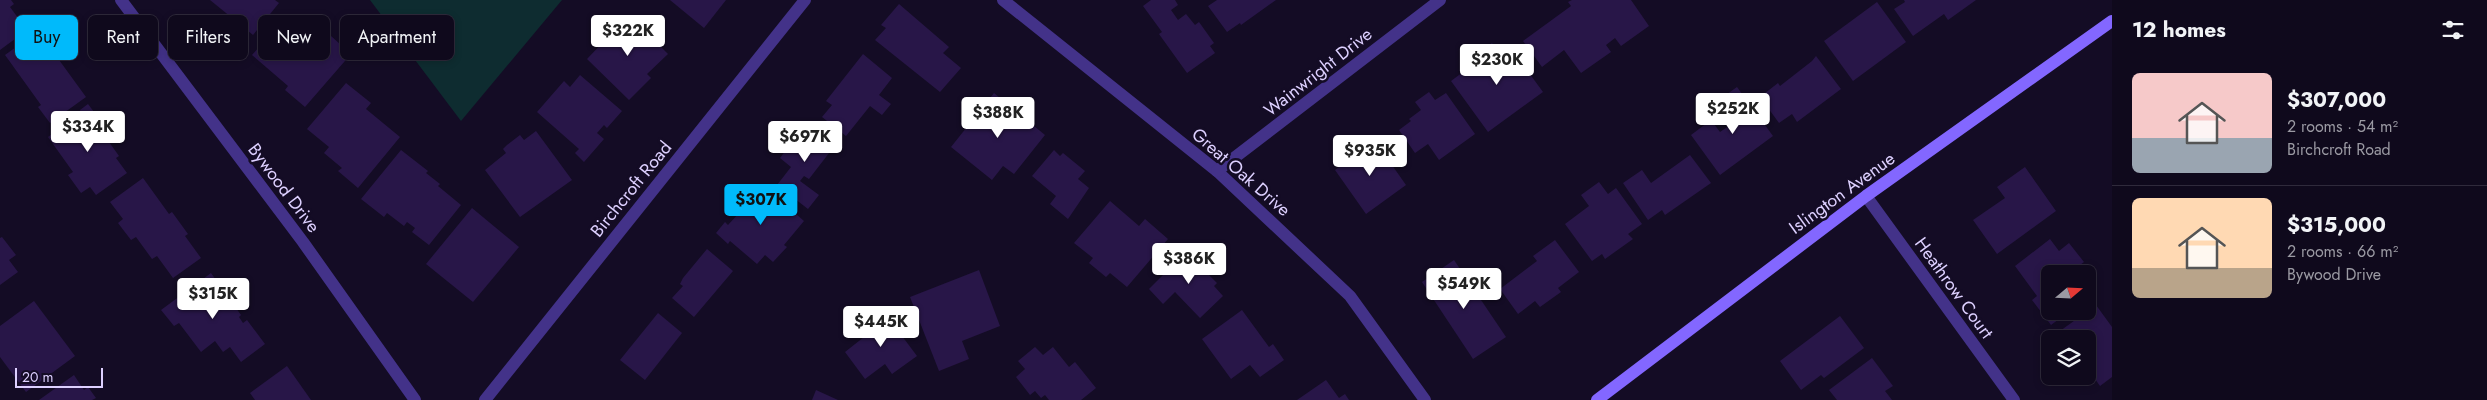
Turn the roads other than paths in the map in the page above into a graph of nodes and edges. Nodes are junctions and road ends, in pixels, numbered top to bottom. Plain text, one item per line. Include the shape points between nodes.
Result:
1 (121, 0) edge
2 (805, 0) edge
3 (1003, 0) edge
4 (1440, 0) edge
5 (2112, 21) edge
6 (1217, 171) junction
7 (1866, 196) junction
8 (415, 400) edge
9 (485, 400) edge
10 (1425, 400) edge
11 (1597, 400) edge
12 (2014, 400) edge

1 - 8 street, Bywood Drive via 304,242
2 - 9 street, Birchcroft Road
3 - 6 street, Great Oak Drive
4 - 6 street, Wainwright Drive
5 - 7 main road, Islington Avenue
6 - 10 street, Great Oak Drive via 1350,296
7 - 11 main road, Islington Avenue
7 - 12 street, Heathrow Court

